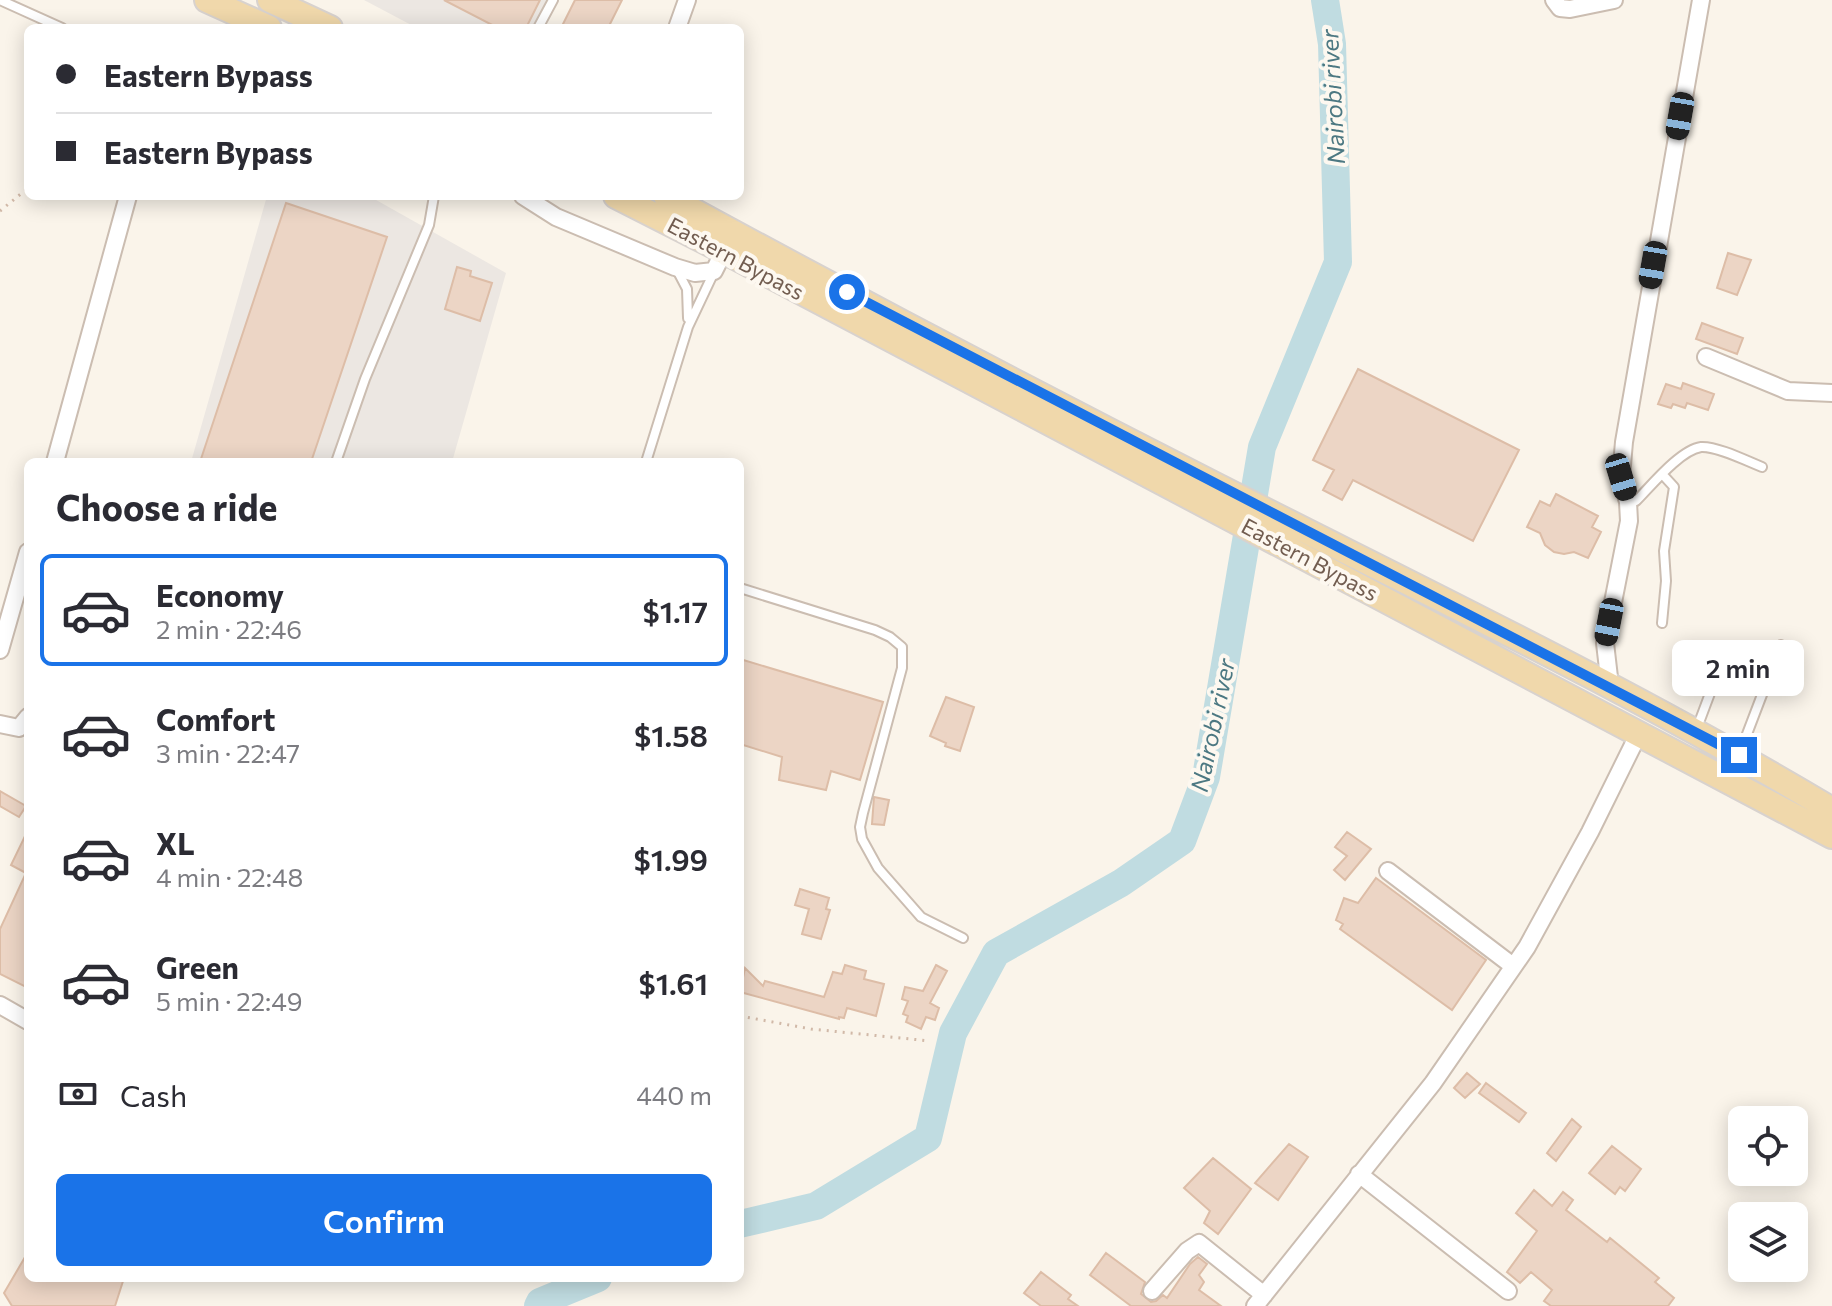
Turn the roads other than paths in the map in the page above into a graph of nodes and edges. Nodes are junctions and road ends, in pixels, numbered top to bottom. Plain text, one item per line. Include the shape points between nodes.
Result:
1 (0, 0) edge
2 (207, 0) edge
3 (270, 0) edge
4 (553, 0) edge
5 (687, 0) edge
6 (1554, 0) edge
7 (1614, 0) edge
8 (1701, 0) edge
9 (234, 20) edge
10 (53, 24) edge
11 (321, 24) edge
12 (540, 24) edge
13 (678, 24) edge
14 (127, 200) edge
15 (433, 200) edge
16 (529, 200) edge
17 (622, 200) edge
18 (673, 200) edge
19 (719, 261) junction
20 (675, 267) junction
21 (688, 327) junction
22 (1706, 357) dead end
23 (1832, 393) edge
24 (56, 458) edge
25 (337, 458) edge
26 (647, 458) edge
27 (1762, 467) dead end
28 (1663, 475) junction
29 (1206, 493) junction
30 (1628, 502) junction
31 (24, 566) edge
32 (744, 589) edge
33 (1662, 623) dead end
34 (1781, 645) dead end
35 (0, 650) edge
36 (1717, 659) dead end
37 (1610, 686) junction
38 (24, 722) edge
39 (0, 724) edge
40 (1696, 732) junction
41 (1639, 733) junction
42 (1739, 755) junction
43 (1832, 810) edge
44 (1832, 836) edge
45 (1388, 871) dead end
46 (963, 938) dead end
47 (1513, 966) junction
48 (0, 1005) edge
49 (24, 1019) edge
50 (1359, 1174) junction
51 (1152, 1291) dead end
52 (1508, 1291) dead end
53 (1259, 1301) edge

1 - 10 lane
2 - 9 main road
3 - 11 main road
4 - 12 lane
5 - 13 street
6 - 7 street via 1560,8 1570,9
8 - 30 street via 1624,442 1621,477
14 - 24 street
15 - 25 lane via 429,225
16 - 20 street via 556,217
17 - 19 main road, Eastern Bypass
18 - 29 main road, Eastern Bypass
19 - 20 street via 695,273
19 - 21 lane
19 - 29 main road, Eastern Bypass
20 - 21 lane via 687,289
21 - 26 lane
22 - 23 street via 1788,391
27 - 28 lane via 1701,447 1682,456
28 - 30 lane via 1636,501
28 - 33 lane via 1674,487 1664,551
29 - 37 main road, Eastern Bypass via 1302,529
29 - 41 main road, Eastern Bypass via 1304,556
30 - 37 street via 1629,521 1605,643
31 - 35 street
32 - 46 lane via 875,630 902,647 902,668 860,827 862,839 878,868 921,917
34 - 42 lane
36 - 40 lane
37 - 40 main road, Eastern Bypass
38 - 39 street via 19,728
40 - 42 main road, Eastern Bypass
41 - 44 main road, Eastern Bypass
41 - 47 street
42 - 43 main road, Eastern Bypass
45 - 47 street
47 - 50 street via 1433,1083
48 - 49 street
50 - 52 street
50 - 53 street
51 - 53 street via 1199,1243

